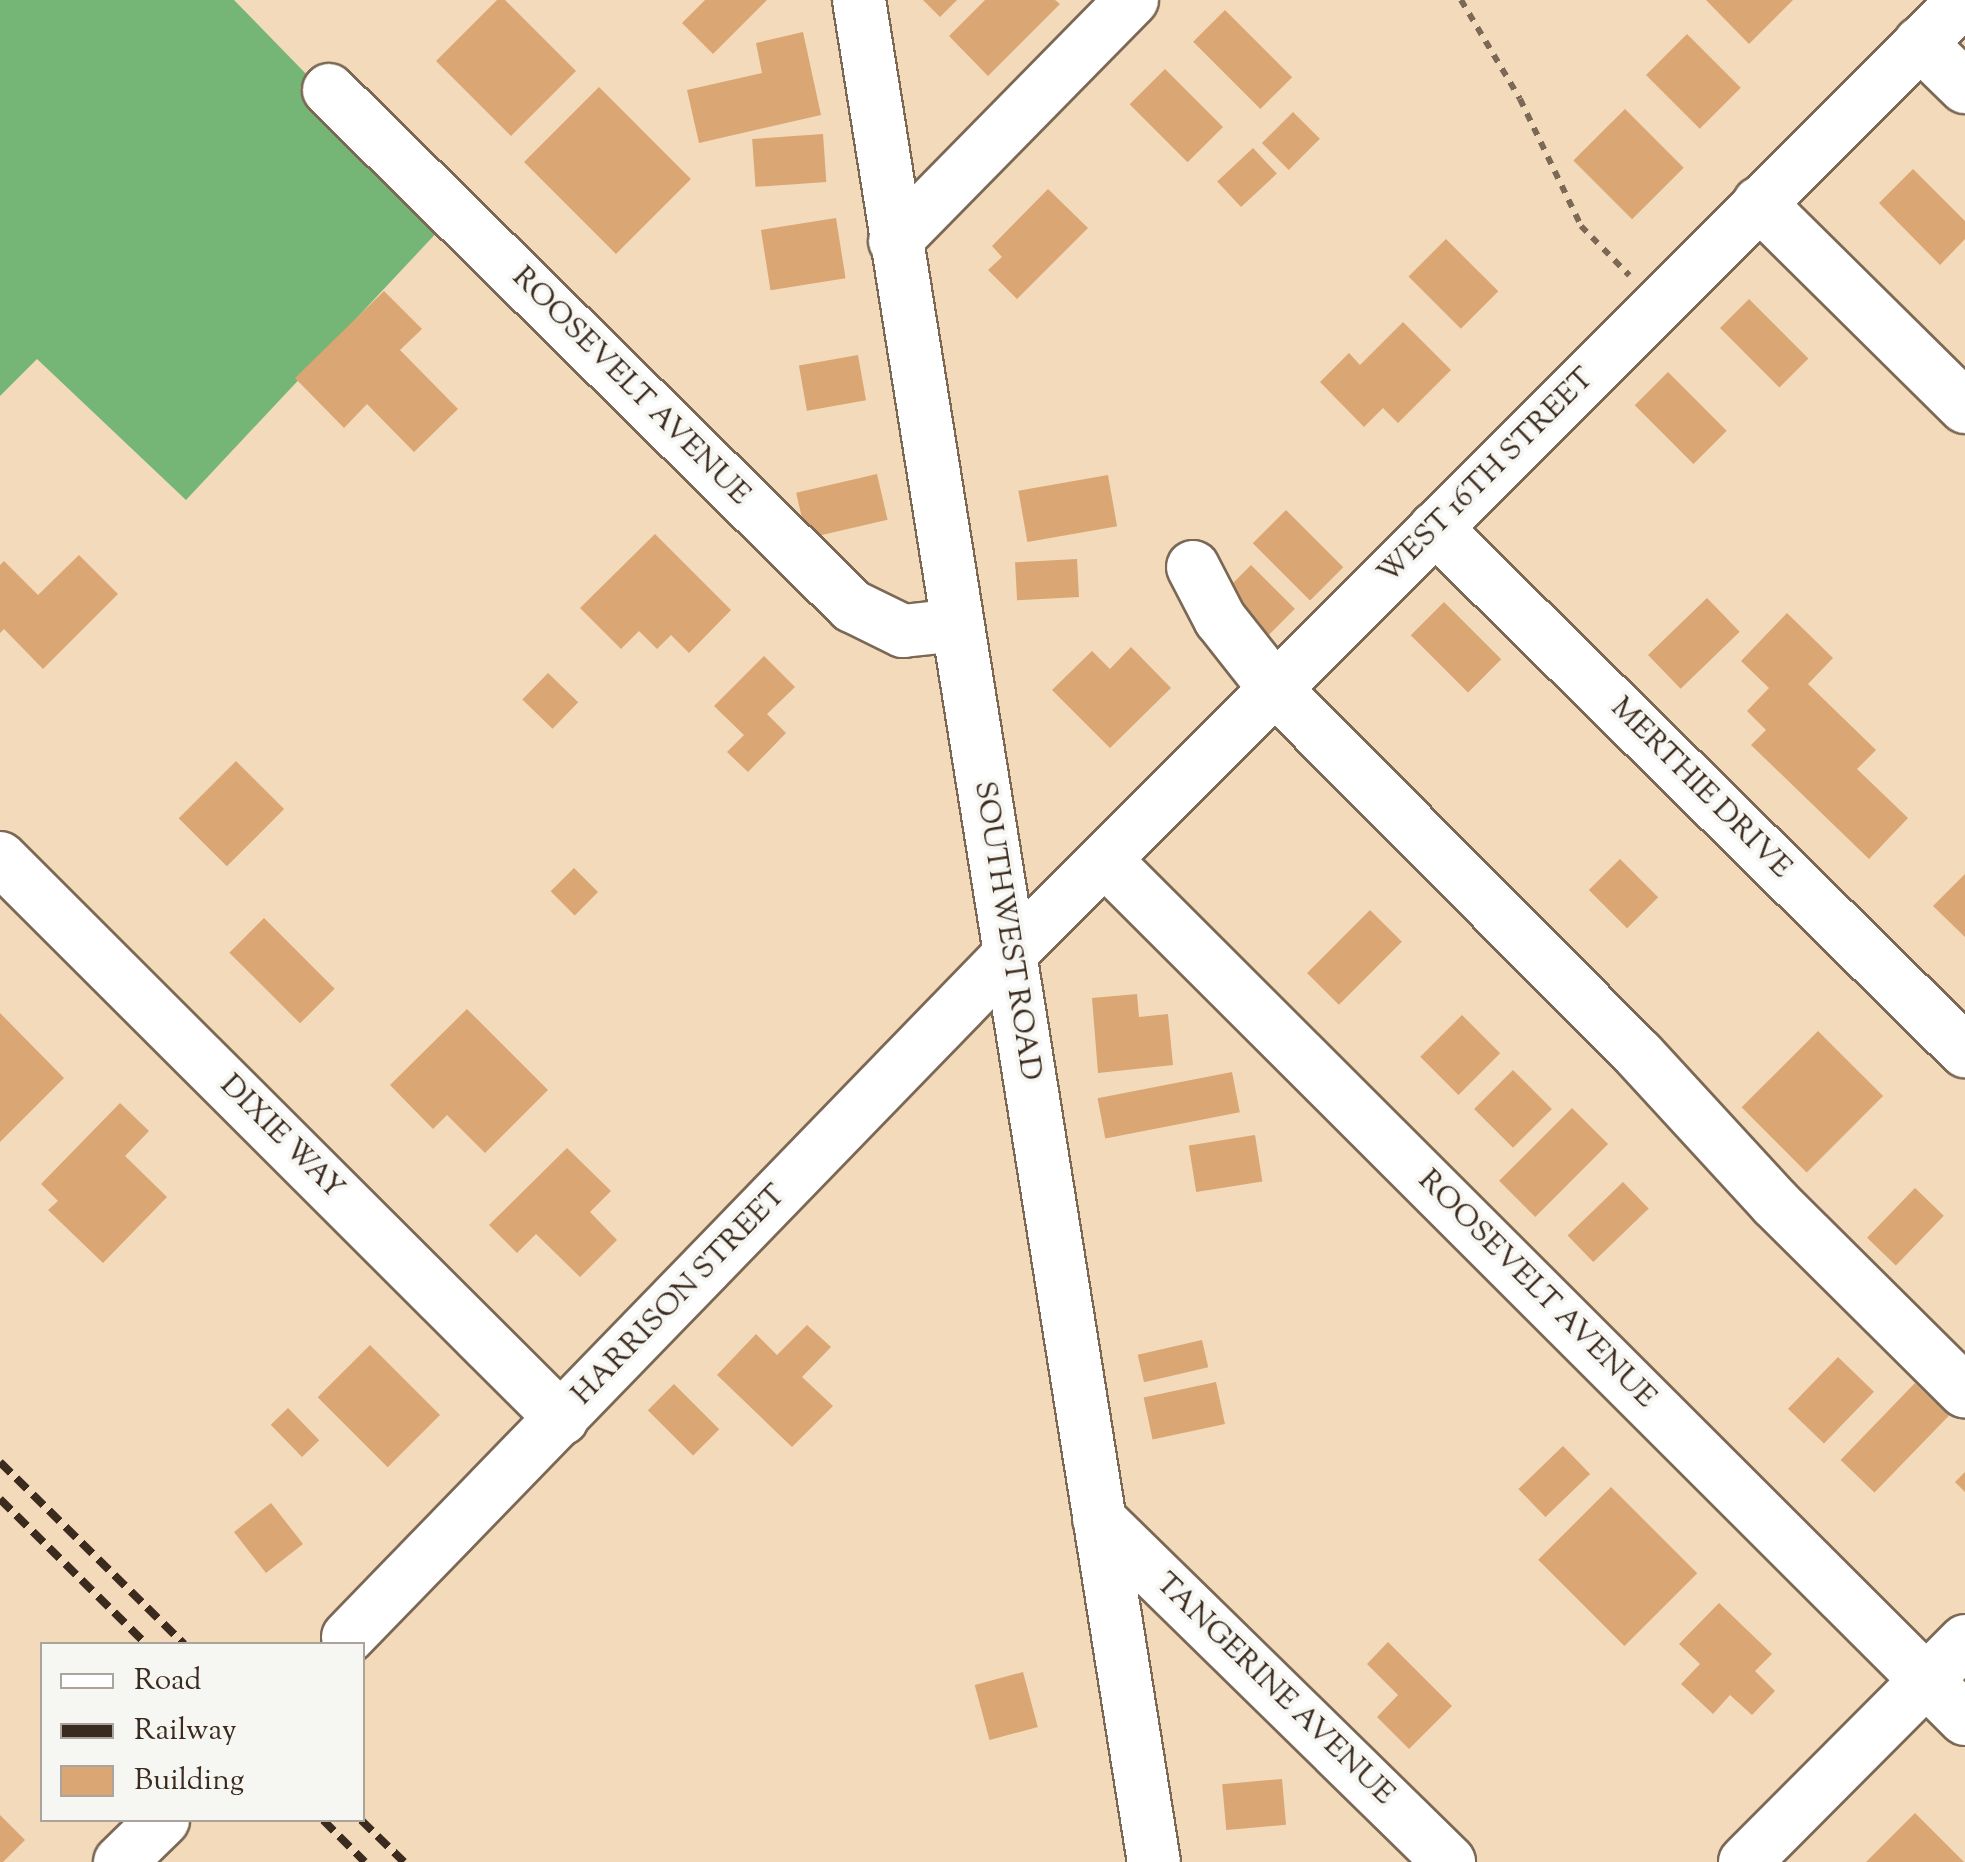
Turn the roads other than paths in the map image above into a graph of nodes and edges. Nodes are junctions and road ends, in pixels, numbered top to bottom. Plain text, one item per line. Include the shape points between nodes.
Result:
1 (859, 0) edge
2 (1132, 0) edge
3 (1964, 0) edge
4 (1920, 43) junction
5 (1965, 87) edge
6 (330, 90) dead end
7 (1759, 203) junction
8 (895, 242) junction
9 (1965, 408) edge
10 (1436, 528) junction
11 (1193, 567) dead end
12 (957, 626) junction
13 (1276, 690) junction
14 (0, 858) edge
15 (1106, 861) junction
16 (1010, 954) junction
17 (1965, 1051) edge
18 (1965, 1392) edge
19 (562, 1419) junction
20 (1099, 1519) junction
21 (348, 1637) dead end
22 (1965, 1641) edge
23 (1926, 1680) junction
24 (1965, 1719) edge
25 (161, 1822) edge
26 (120, 1862) edge
27 (1154, 1862) edge
28 (1449, 1862) edge
29 (1745, 1862) edge

1 - 8 street, SOUTHWEST ROAD
2 - 8 street
3 - 4 street, WEST 16TH STREET
4 - 5 street
4 - 7 street, WEST 16TH STREET
6 - 12 street, ROOSEVELT AVENUE via 852,606 903,631
7 - 9 street
7 - 10 street, WEST 16TH STREET
8 - 12 street, SOUTHWEST ROAD
10 - 13 street, WEST 16TH STREET
10 - 17 street, MERTHIE DRIVE
11 - 13 street via 1220,619
12 - 16 street, SOUTHWEST ROAD
13 - 15 street, WEST 16TH STREET
13 - 18 street
14 - 19 street, DIXIE WAY
15 - 16 street, WEST 16TH STREET
15 - 23 street, ROOSEVELT AVENUE
16 - 19 street, HARRISON STREET
16 - 20 street, SOUTHWEST ROAD
19 - 21 street, HARRISON STREET
20 - 27 street, SOUTHWEST ROAD
20 - 28 street, TANGERINE AVENUE
22 - 23 street
23 - 24 street, ROOSEVELT AVENUE
23 - 29 street
25 - 26 street

